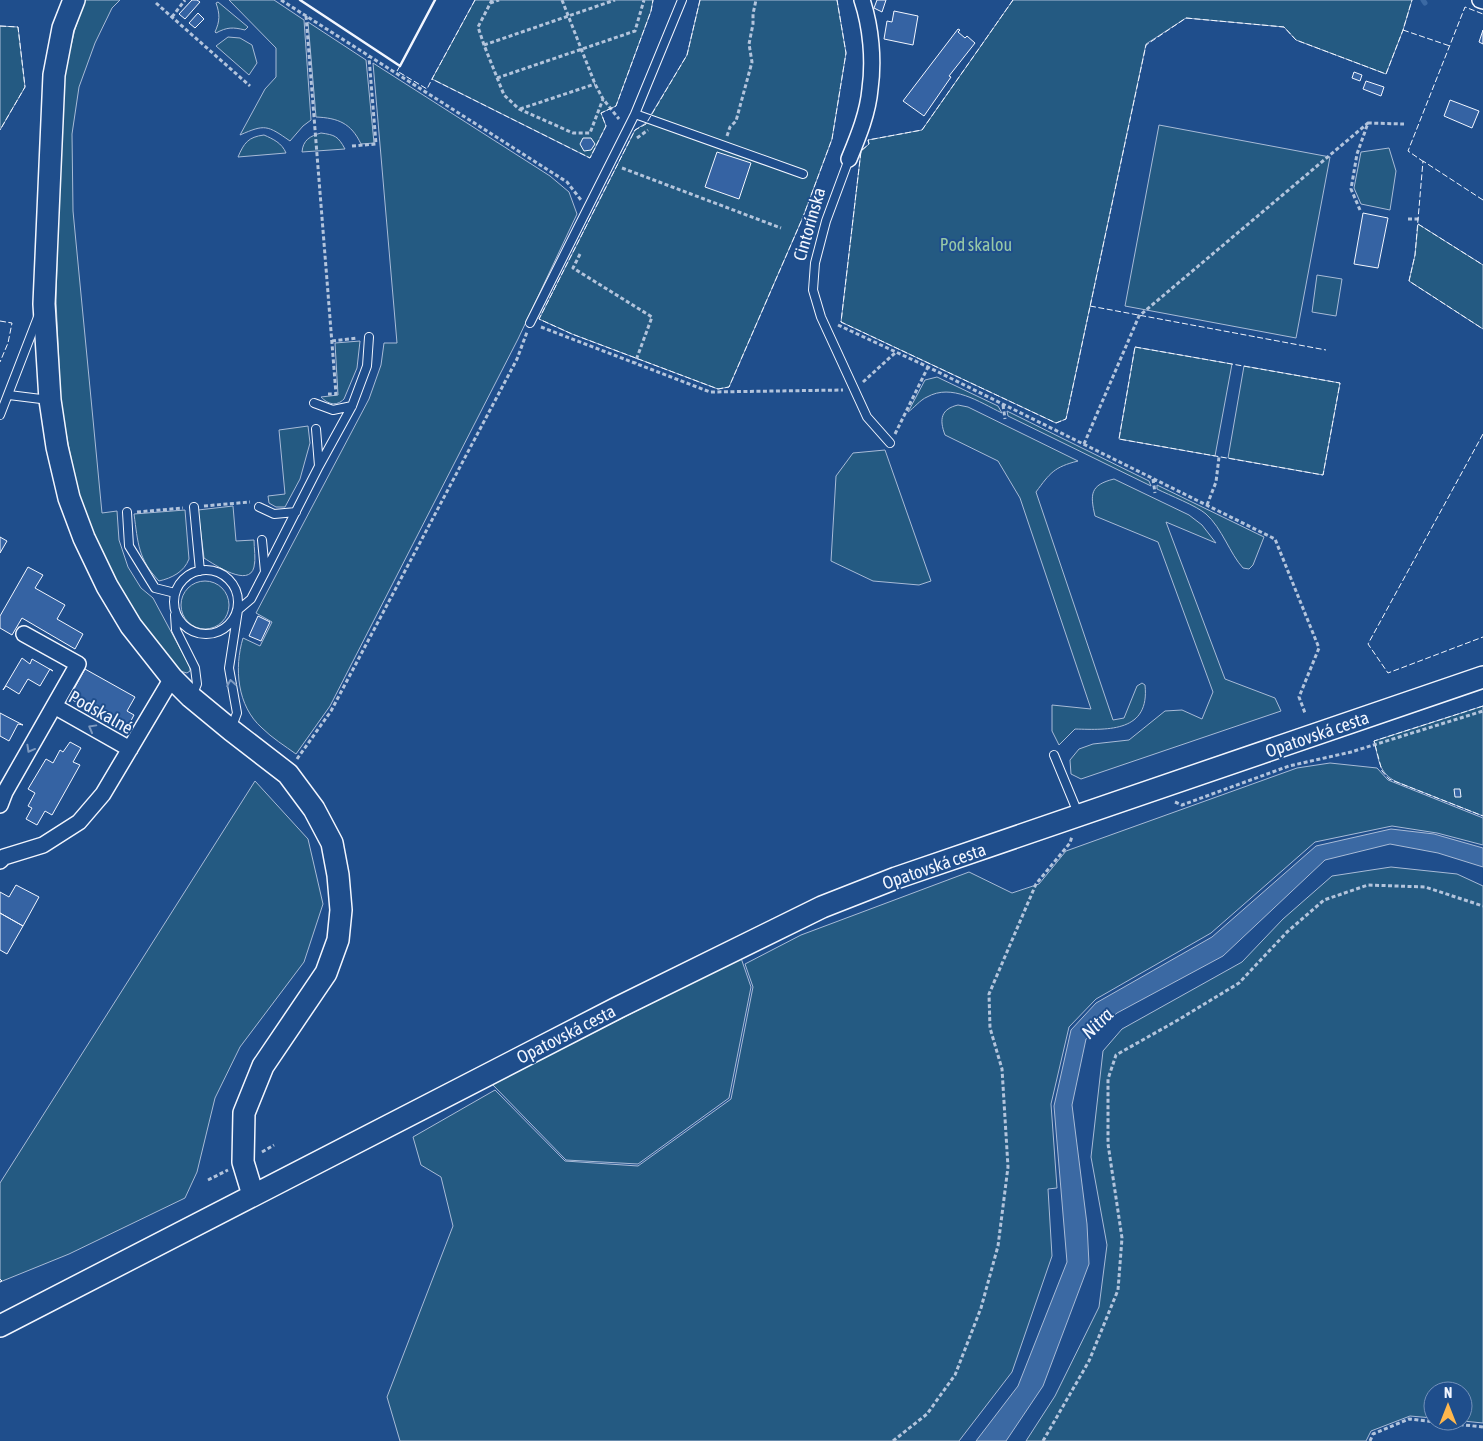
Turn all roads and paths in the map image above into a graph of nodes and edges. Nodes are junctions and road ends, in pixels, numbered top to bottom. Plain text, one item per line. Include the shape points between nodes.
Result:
1 (74, 0) edge
2 (185, 0) edge
3 (281, 0) edge
4 (499, 0) edge
5 (562, 0) edge
6 (615, 0) edge
7 (644, 0) edge
8 (682, 0) edge
9 (756, 0) edge
10 (862, 0) edge
11 (491, 2) edge
12 (156, 3) dead end
13 (568, 15) junction
14 (306, 16) junction
15 (172, 17) junction
16 (484, 45) junction
17 (582, 50) junction
18 (369, 56) junction
19 (497, 78) junction
20 (595, 84) junction
21 (250, 86) dead end
22 (603, 99) junction
23 (520, 109) junction
24 (635, 114) junction
25 (659, 123) junction
26 (1368, 123) junction
27 (1404, 124) dead end
28 (628, 130) junction
29 (726, 139) dead end
30 (634, 145) dead end
31 (352, 146) dead end
32 (850, 159) joint
33 (626, 160) dead end
34 (622, 168) junction
35 (803, 174) dead end
36 (618, 176) dead end
37 (587, 208) junction
38 (1360, 210) dead end
39 (1408, 219) dead end
40 (1419, 219) dead end
41 (781, 228) dead end
42 (581, 252) dead end
43 (44, 304) junction
44 (822, 317) junction
45 (530, 323) junction
46 (369, 337) dead end
47 (896, 352) junction
48 (635, 363) junction
49 (928, 367) junction
50 (855, 390) junction
51 (9, 395) junction
52 (321, 395) dead end
53 (50, 400) junction
54 (314, 403) dead end
55 (1003, 404) junction
56 (352, 406) junction
57 (0, 415) edge
58 (1005, 419) dead end
59 (316, 429) dead end
60 (890, 443) joint
61 (1084, 444) junction
62 (1219, 456) dead end
63 (319, 466) junction
64 (1152, 478) junction
65 (1155, 493) dead end
66 (259, 504) joint
67 (217, 505) dead end
68 (1207, 505) junction
69 (194, 507) dead end
70 (167, 509) dead end
71 (154, 510) dead end
72 (126, 512) dead end
73 (296, 512) junction
74 (262, 540) dead end
75 (200, 571) junction
76 (265, 572) junction
77 (175, 593) junction
78 (238, 610) junction
79 (175, 613) junction
80 (24, 634) dead end
81 (1483, 677) edge
82 (172, 678) junction
83 (191, 697) junction
84 (54, 706) junction
85 (1483, 711) edge
86 (1305, 713) dead end
87 (231, 730) junction
88 (130, 749) junction
89 (1054, 755) dead end
90 (286, 772) junction
91 (1164, 786) junction
92 (0, 805) edge
93 (1079, 816) junction
94 (1, 856) edge
95 (1483, 906) edge
96 (253, 1195) junction
97 (0, 1326) edge
98 (1483, 1427) edge
99 (893, 1441) edge
100 (1043, 1441) edge
101 (1370, 1441) edge

1 - 43 street via 63,28 54,74
2 - 15 path
3 - 14 path
4 - 11 path
5 - 13 path
6 - 13 path
7 - 17 path via 635,31
8 - 24 lane
9 - 29 path via 749,44 752,62 736,121
10 - 32 street, Cintorínska via 871,53 870,89 862,127
11 - 16 path via 478,27
12 - 15 path
13 - 16 path
13 - 17 path
14 - 18 path
14 - 52 path via 336,394
15 - 21 path
16 - 19 path
17 - 19 path
17 - 20 path
18 - 31 path via 376,144
18 - 37 path via 567,182
19 - 23 path via 504,95
20 - 22 path
20 - 23 path
22 - 23 path via 590,133 573,133
22 - 28 path
24 - 25 lane
24 - 28 lane
25 - 30 path via 638,137
25 - 35 lane
26 - 27 path
26 - 38 path via 1357,154 1351,189
26 - 61 path via 1140,316
28 - 37 lane
32 - 44 lane, Cintorínska via 826,221 815,263 813,290
33 - 34 path
34 - 36 path
34 - 41 path
37 - 45 lane
39 - 40 path
42 - 48 path via 573,268 652,317
43 - 51 lane
43 - 53 street
44 - 47 path
44 - 50 lane, Cintorínska
45 - 48 path
45 - 90 path via 517,359 331,711
46 - 56 lane via 367,366
47 - 49 path
47 - 50 path
48 - 50 path via 710,392
49 - 55 path
49 - 60 path
50 - 60 lane, Cintorínska via 867,418
51 - 53 lane
51 - 57 lane
53 - 82 street via 69,498 84,538 106,586
54 - 56 lane via 333,410
55 - 58 path
55 - 61 path
56 - 63 lane
59 - 63 lane
61 - 64 path
62 - 68 path via 1216,482
63 - 73 lane
64 - 65 path
64 - 68 path
66 - 67 path
66 - 73 lane via 274,514
68 - 86 path via 1275,539 1319,648 1299,697
69 - 75 lane
70 - 71 path
72 - 77 lane via 129,546 155,588
73 - 76 lane
74 - 76 lane
75 - 77 lane via 189,575
75 - 78 lane via 213,571 233,585 238,597
76 - 78 lane via 251,599
77 - 79 lane
78 - 79 lane via 230,624 216,634 200,635 185,627
87 -> 78 lane via 237,713 229,668
79 - 83 lane via 176,630 195,668 197,684
80 - 84 street, Podskalné via 78,664
81 - 91 street, Opatovská cesta
82 - 83 street
82 - 88 street, Podskalné
83 - 87 street
88 -> 84 street, Podskalné
84 -> 92 street, Podskalné
85 - 91 path via 1351,752 1289,766 1182,805 1170,801
87 - 90 street
88 - 94 street, Podskalné via 104,794 78,822 42,845
89 - 93 lane
90 - 96 street via 314,809 332,843 341,910 338,940 326,973 263,1066 244,1113 243,1162
91 - 93 street, Opatovská cesta
93 - 96 street, Opatovská cesta via 896,878 822,907
93 - 99 path via 1070,843 1036,884 989,994 990,1028 1002,1069 1008,1167 998,1246 981,1308 955,1375 927,1414
95 - 100 path via 1425,887 1368,885 1324,900 1287,932 1239,983 1116,1055 1108,1079 1108,1144 1122,1238 1118,1290 1090,1361
96 - 97 street, Opatovská cesta
98 - 101 path via 1409,1419 1373,1434

